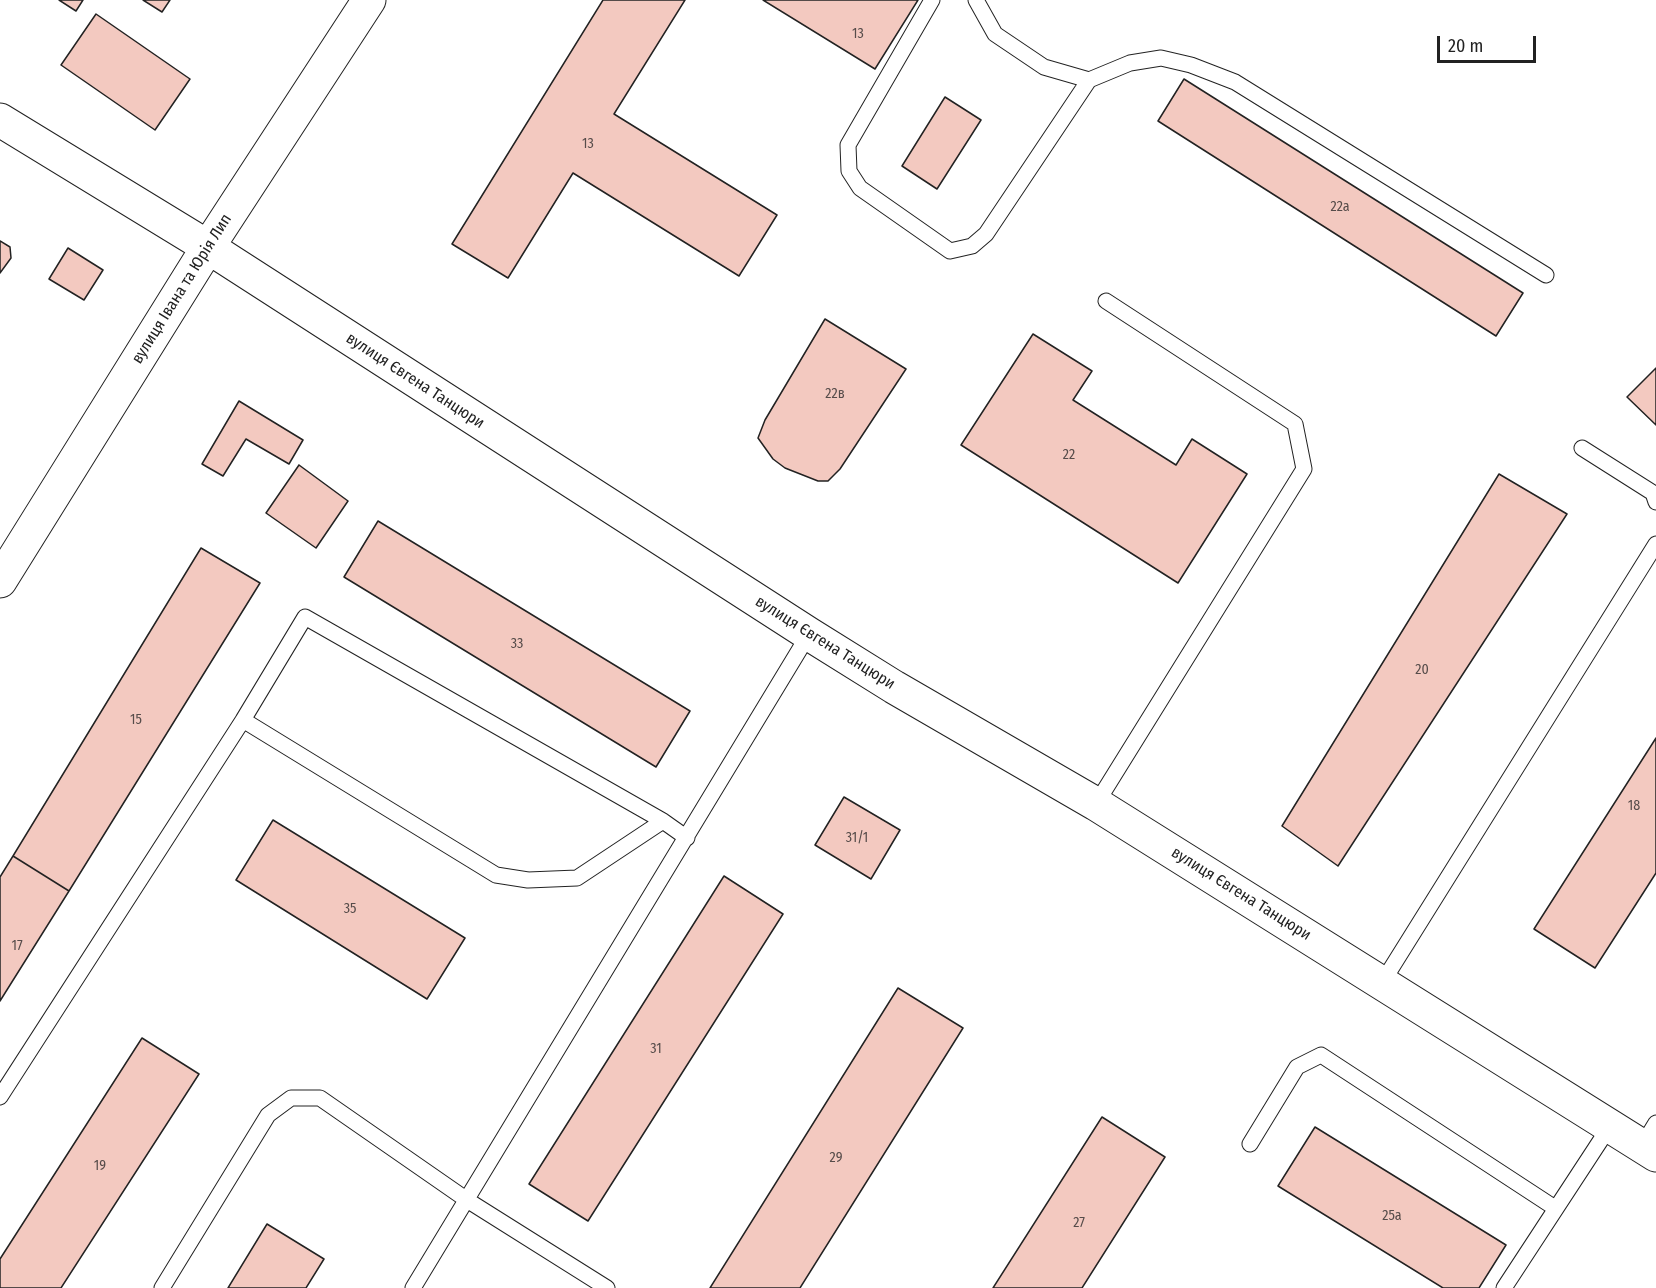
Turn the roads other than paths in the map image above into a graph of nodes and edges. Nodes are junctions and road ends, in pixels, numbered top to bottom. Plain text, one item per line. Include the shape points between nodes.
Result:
1 (369, 0) edge
2 (932, 0) edge
3 (976, 0) edge
4 (1089, 80) junction
5 (0, 120) edge
6 (208, 247) junction
7 (1546, 275) dead end
8 (1106, 301) dead end
9 (1582, 448) dead end
10 (1656, 502) edge
11 (1656, 544) edge
12 (0, 581) edge
13 (809, 634) junction
14 (243, 720) junction
15 (1096, 804) junction
16 (663, 821) junction
17 (687, 838) junction
18 (1382, 982) junction
19 (0, 1097) edge
20 (1610, 1126) junction
21 (1651, 1141) edge
22 (1250, 1144) dead end
23 (467, 1200) junction
24 (1555, 1208) junction
25 (162, 1288) edge
26 (413, 1288) edge
27 (607, 1288) edge
28 (1504, 1288) edge

1 - 6 street, вулиця Івана та Юрія Лип
2 - 4 lane via 848,145 849,171 860,188 950,251 972,246 986,234
3 - 4 lane via 995,34 1044,67
4 - 7 lane via 1130,63 1161,58 1191,64 1235,82
5 - 6 street, вулиця Євгена Танцюри
6 - 12 street, вулиця Івана та Юрія Лип
6 - 13 street, вулиця Євгена Танцюри
8 - 15 lane via 1295,424 1304,469
9 - 10 lane via 1653,494
11 - 18 lane
13 - 15 street, вулиця Євгена Танцюри
13 - 17 lane
14 - 16 lane via 496,876 528,880 577,878
14 - 16 lane via 305,617
14 - 19 lane
15 - 18 street, вулиця Євгена Танцюри
16 - 17 lane
17 - 23 lane
18 - 20 street, вулиця Євгена Танцюри
20 - 21 street, вулиця Євгена Танцюри
20 - 24 lane
22 - 24 lane via 1297,1067 1321,1055
23 - 25 lane via 320,1098 291,1098 268,1114
23 - 26 lane
23 - 27 lane
24 - 28 lane

